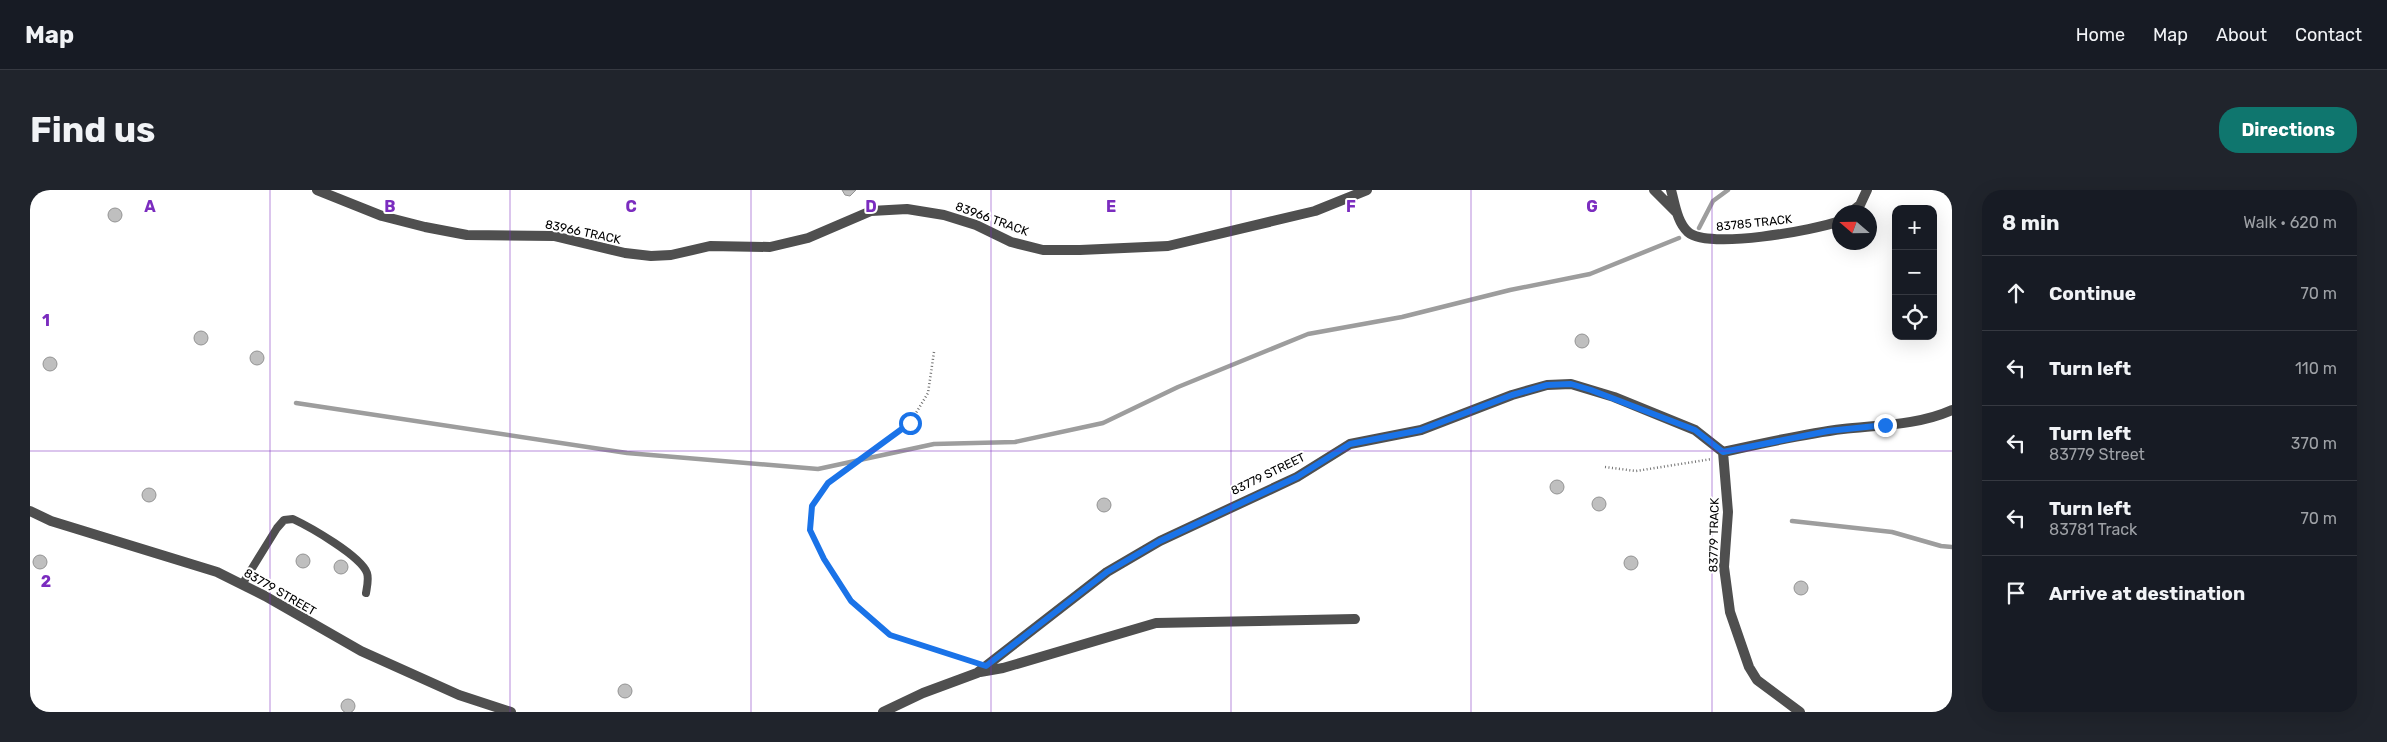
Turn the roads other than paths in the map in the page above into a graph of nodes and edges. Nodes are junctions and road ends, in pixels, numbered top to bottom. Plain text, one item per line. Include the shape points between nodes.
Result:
1 (318, 190) edge
2 (1367, 190) edge
3 (1654, 190) edge
4 (1672, 190) edge
5 (1867, 190) edge
6 (1860, 205) edge
7 (1676, 212) junction
8 (1832, 223) edge
9 (1952, 410) edge
10 (1723, 455) junction
11 (30, 511) edge
12 (243, 583) junction
13 (366, 593) dead end
14 (1355, 619) dead end
15 (977, 673) junction
16 (511, 712) edge
17 (883, 712) edge
18 (1800, 712) edge

1 - 2 street, 83966 TRACK via 382,216 424,227 467,235 554,236 624,253 651,256 710,246 770,247 808,238 871,212 908,209 944,215 976,225 1011,242 1044,250 1168,246 1315,211
3 - 7 street
4 - 7 street, 83785 TRACK
5 - 6 street
7 - 8 street, 83785 TRACK via 1688,232 1715,240 1799,231
9 - 10 street via 1894,424 1828,431
10 - 15 street, 83779 STREET via 1695,430 1571,384 1547,385 1512,395 1421,430 1350,444 1297,477 1160,541 1107,572
10 - 18 street, 83779 TRACK via 1728,512 1724,567 1730,612 1749,667 1757,680
11 - 12 street, 83779 STREET via 51,521
12 - 13 lane via 276,528 284,520 292,519 362,565 368,575
12 - 16 street, 83779 STREET via 361,651 460,695
14 - 15 street via 1156,623
15 - 17 street, 83779 STREET

